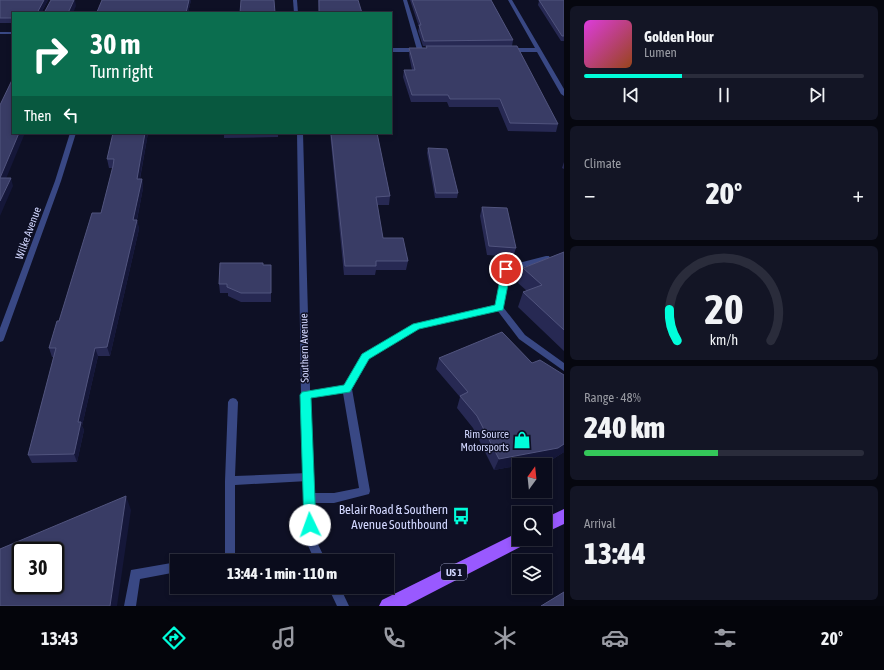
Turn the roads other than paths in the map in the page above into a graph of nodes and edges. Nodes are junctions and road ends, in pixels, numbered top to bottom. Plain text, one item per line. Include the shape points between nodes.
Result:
1 (295, 0) edge
2 (405, 0) edge
3 (510, 0) edge
4 (296, 12) edge
5 (0, 33) edge
6 (12, 33) edge
7 (392, 50) edge
8 (420, 50) junction
9 (428, 50) edge
10 (506, 50) edge
11 (538, 50) junction
12 (564, 94) edge
13 (73, 134) edge
14 (300, 134) edge
15 (546, 258) edge
16 (499, 307) junction
17 (0, 339) edge
18 (564, 368) edge
19 (347, 389) junction
20 (305, 395) junction
21 (233, 402) dead end
22 (308, 477) junction
23 (230, 481) junction
24 (308, 498) junction
25 (564, 516) edge
26 (552, 522) edge
27 (512, 543) edge
28 (230, 554) edge
29 (318, 554) edge
30 (170, 568) edge
31 (337, 594) edge
32 (130, 606) edge
33 (343, 606) edge
34 (388, 606) edge

1 - 4 street
2 - 8 street
3 - 11 street
5 - 6 street
7 - 8 street
8 - 9 street
10 - 11 street
11 - 12 street
13 - 17 street, Wilke Avenue
14 - 20 street, Southern Avenue
15 - 16 street via 506,269
16 - 18 street via 522,337
16 - 19 street via 416,326 366,357
19 - 20 street
19 - 24 street via 365,491 334,498
20 - 22 street, Southern Avenue
21 - 23 street
22 - 23 street
22 - 24 street, Southern Avenue
23 - 28 street
24 - 29 street, Southern Avenue via 310,539
25 - 26 main road
27 - 34 main road, US 1
30 - 32 street via 136,574
31 - 33 street

